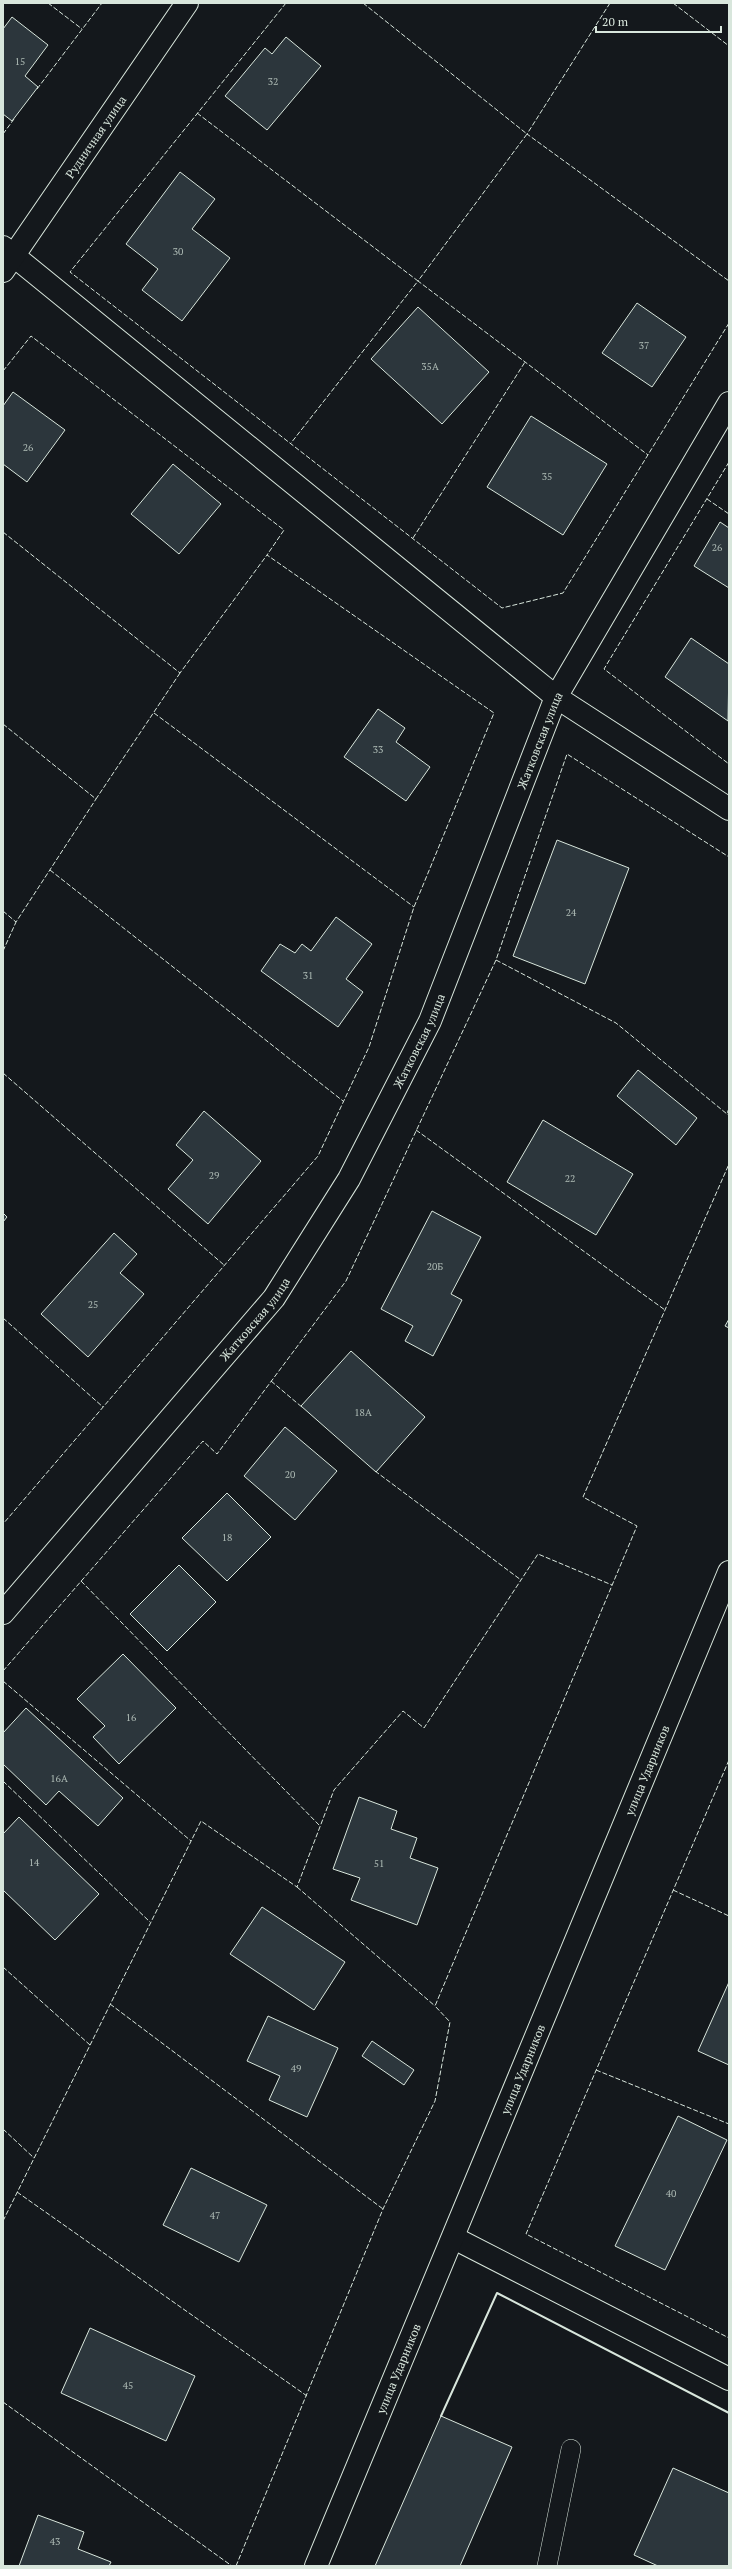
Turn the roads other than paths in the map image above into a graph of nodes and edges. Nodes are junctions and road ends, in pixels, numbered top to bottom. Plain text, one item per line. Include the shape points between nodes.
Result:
1 (187, 3) edge
2 (7, 258) edge
3 (729, 403) edge
4 (556, 696) junction
5 (729, 809) edge
6 (729, 1572) edge
7 (3, 1613) edge
8 (454, 2238) junction
9 (729, 2379) edge
10 (571, 2449) dead end
11 (316, 2566) edge
12 (547, 2566) edge

1 - 2 street, Рудничная улица
2 - 4 street
3 - 4 street, Жатковская улица
4 - 5 street
4 - 7 street, Жатковская улица via 430,1021 349,1179 274,1298
6 - 8 street, улица Ударников
8 - 9 street
8 - 11 street, улица Ударников
10 - 12 lane

